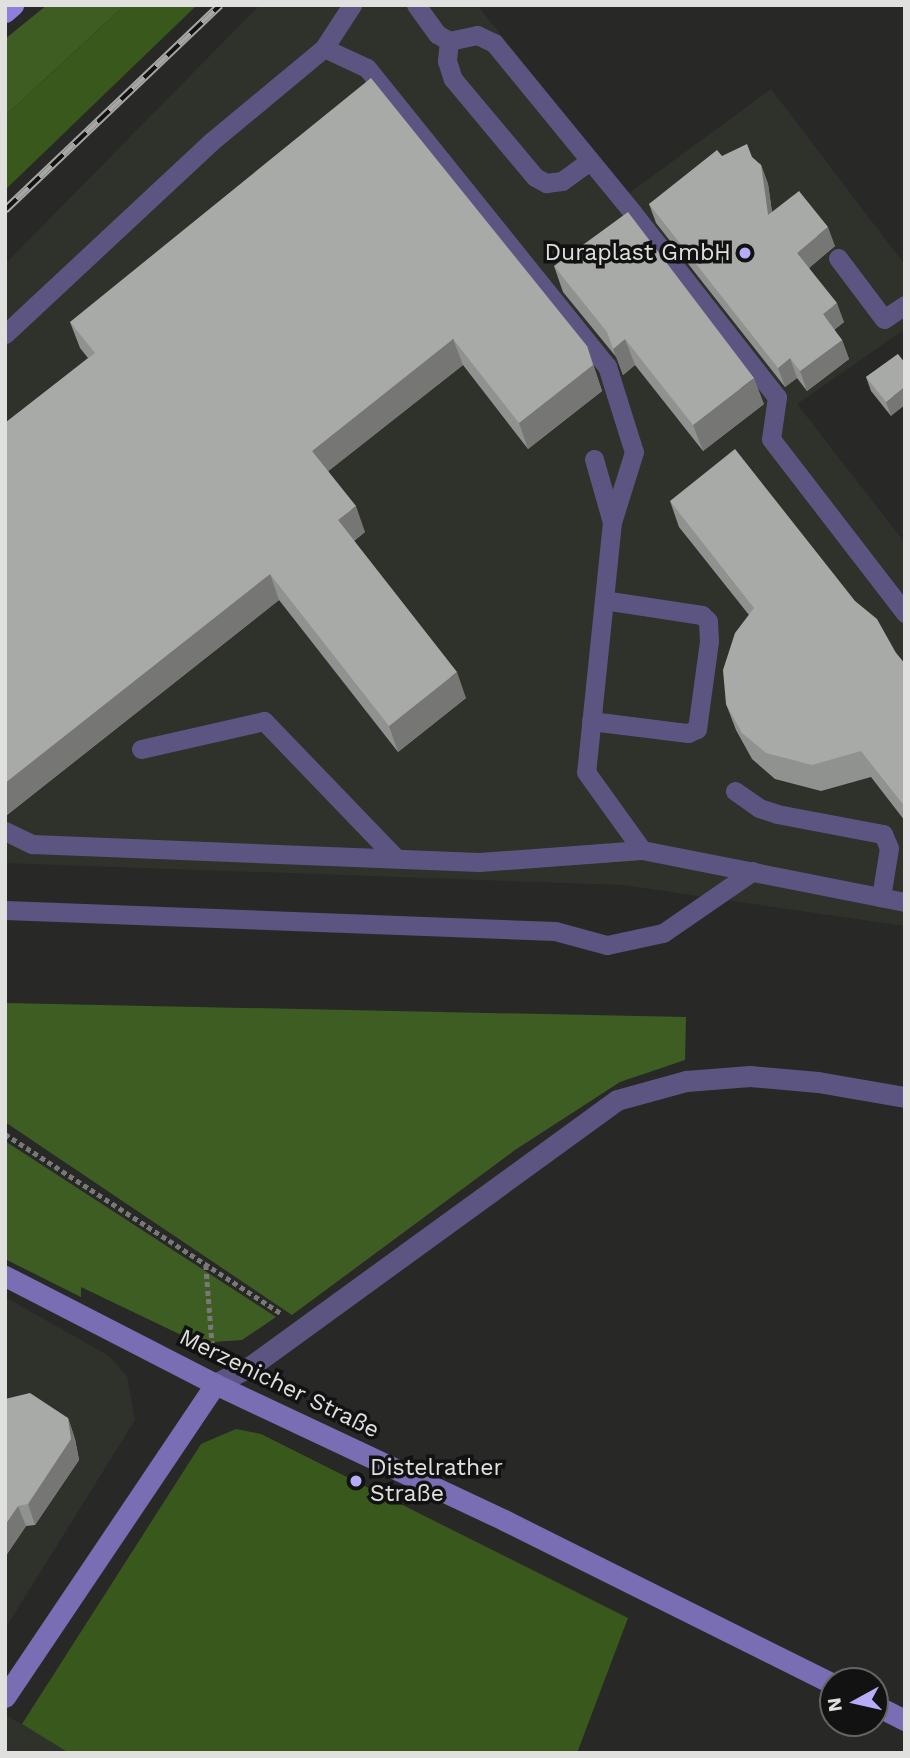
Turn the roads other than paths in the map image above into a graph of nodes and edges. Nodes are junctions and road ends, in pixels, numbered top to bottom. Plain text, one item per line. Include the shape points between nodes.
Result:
1 (13, 5) edge
2 (352, 5) edge
3 (416, 5) edge
4 (5, 12) edge
5 (449, 41) junction
6 (324, 48) junction
7 (590, 161) junction
8 (838, 257) dead end
9 (905, 305) edge
10 (5, 334) edge
11 (594, 459) dead end
12 (612, 522) junction
13 (604, 600) junction
14 (905, 613) edge
15 (591, 721) junction
16 (141, 750) dead end
17 (735, 791) dead end
18 (5, 831) edge
19 (5, 842) edge
20 (32, 845) junction
21 (642, 850) junction
22 (396, 858) junction
23 (753, 871) junction
24 (881, 897) junction
25 (905, 902) edge
26 (5, 911) edge
27 (905, 1097) edge
28 (5, 1276) edge
29 (215, 1384) junction
30 (819, 1677) edge
31 (5, 1697) edge
32 (889, 1712) edge
33 (905, 1720) edge

1 - 4 main road
2 - 6 lane
3 - 5 lane via 437,34
5 - 7 lane via 477,35 494,43
5 - 7 lane via 447,61 453,79 535,177 546,183 562,181
6 - 10 lane via 212,141
6 - 12 lane via 367,68 607,366 634,452
7 - 14 lane via 777,397 771,439
8 - 9 lane via 884,319
11 - 12 lane
12 - 13 lane
13 - 15 lane
13 - 15 lane via 702,615 708,621 709,641 697,729 688,733
15 - 21 lane via 586,772
16 - 22 lane via 264,720
17 - 24 lane via 777,814 883,834 889,848
18 - 20 lane
19 - 20 lane
20 - 22 lane
21 - 22 lane via 479,862
21 - 23 lane
23 - 24 lane
23 - 26 lane via 663,933 607,945 555,931
24 - 25 lane
27 - 29 street via 750,1076 686,1081 617,1100 304,1328
28 - 29 street, Merzenicher Straße
29 - 30 street, Merzenicher Straße via 504,1520
29 - 31 street
32 - 33 street

